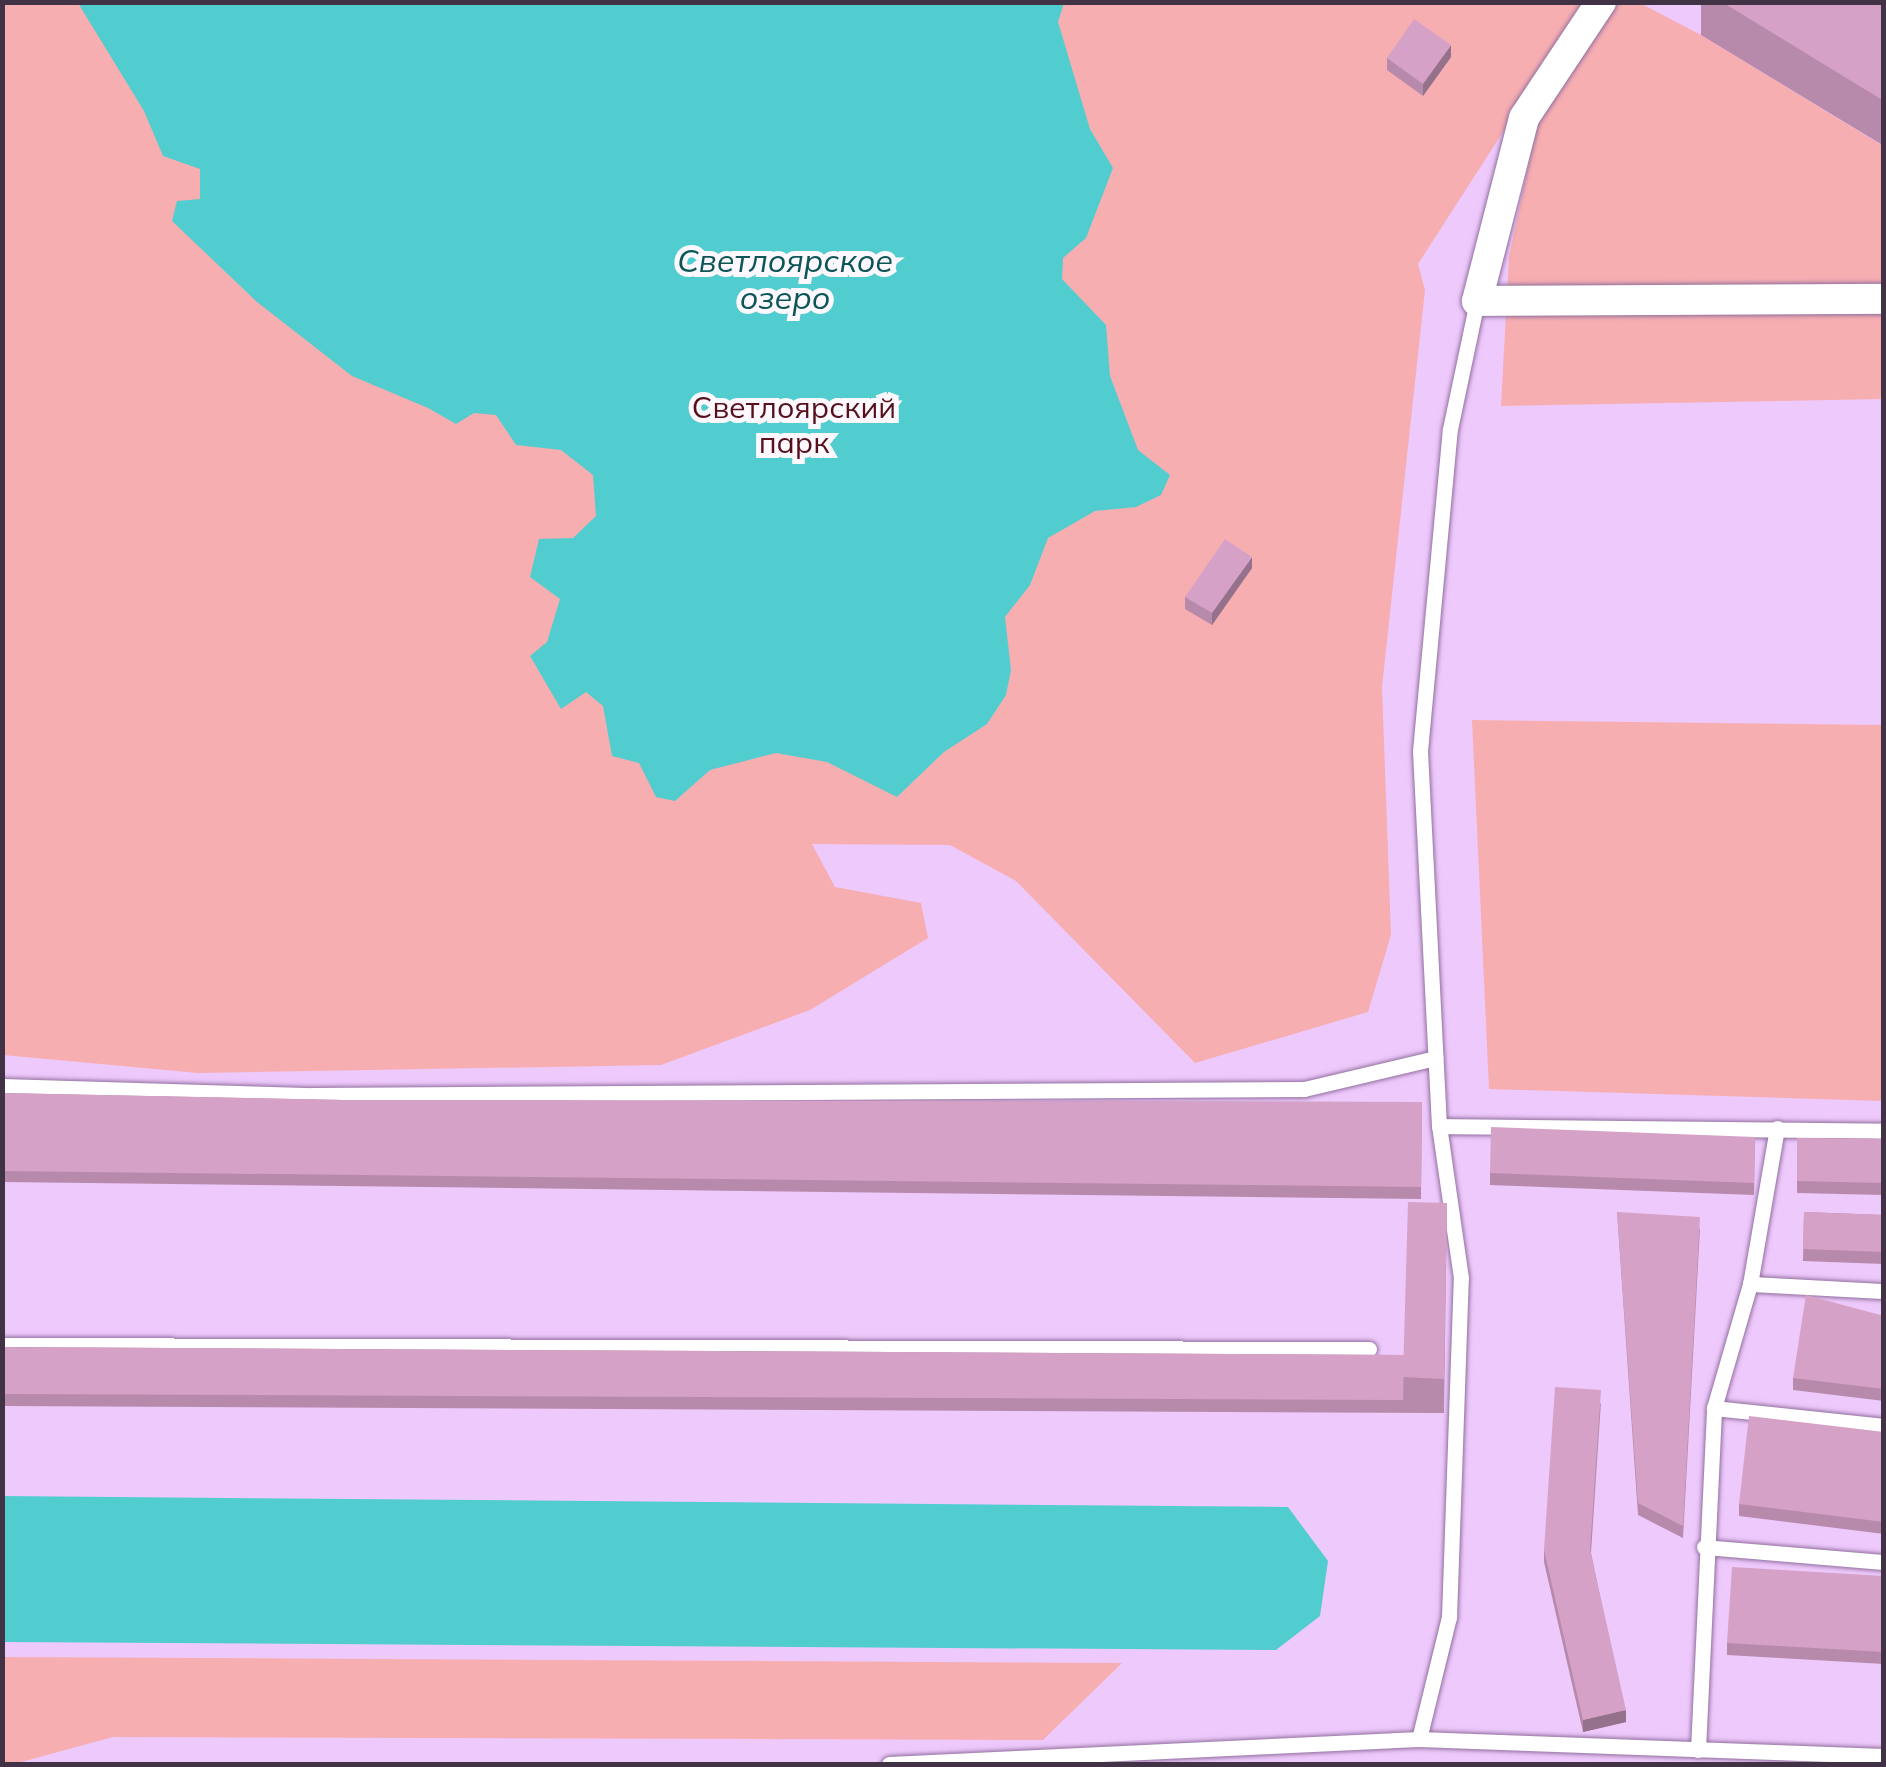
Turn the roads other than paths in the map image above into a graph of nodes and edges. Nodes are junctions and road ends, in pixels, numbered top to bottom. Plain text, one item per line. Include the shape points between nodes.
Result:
1 (1601, 2) edge
2 (1884, 299) edge
3 (1476, 301) junction
4 (1436, 1058) junction
5 (2, 1086) edge
6 (1439, 1126) junction
7 (1777, 1128) junction
8 (1884, 1131) edge
9 (1750, 1284) junction
10 (1884, 1291) edge
11 (2, 1346) edge
12 (1369, 1349) dead end
13 (1714, 1408) junction
14 (1884, 1426) edge
15 (1704, 1547) junction
16 (1884, 1562) edge
17 (1418, 1739) junction
18 (1698, 1750) junction
19 (1884, 1756) edge
20 (1763, 1758) edge
21 (1109, 1760) edge
22 (889, 1764) edge

1 - 3 street via 1524,118
2 - 3 street
3 - 4 lane via 1450,428 1420,750
4 - 5 lane via 1304,1089 313,1095
4 - 6 lane
6 - 7 lane
6 - 17 lane via 1462,1278 1459,1455 1450,1617
7 - 8 lane
7 - 9 lane
9 - 10 lane
9 - 13 lane
11 - 12 lane
13 - 14 lane
13 - 15 lane
15 - 16 lane
15 - 18 lane
17 - 18 lane
17 - 21 lane
18 - 20 lane
19 - 20 lane
21 - 22 lane

